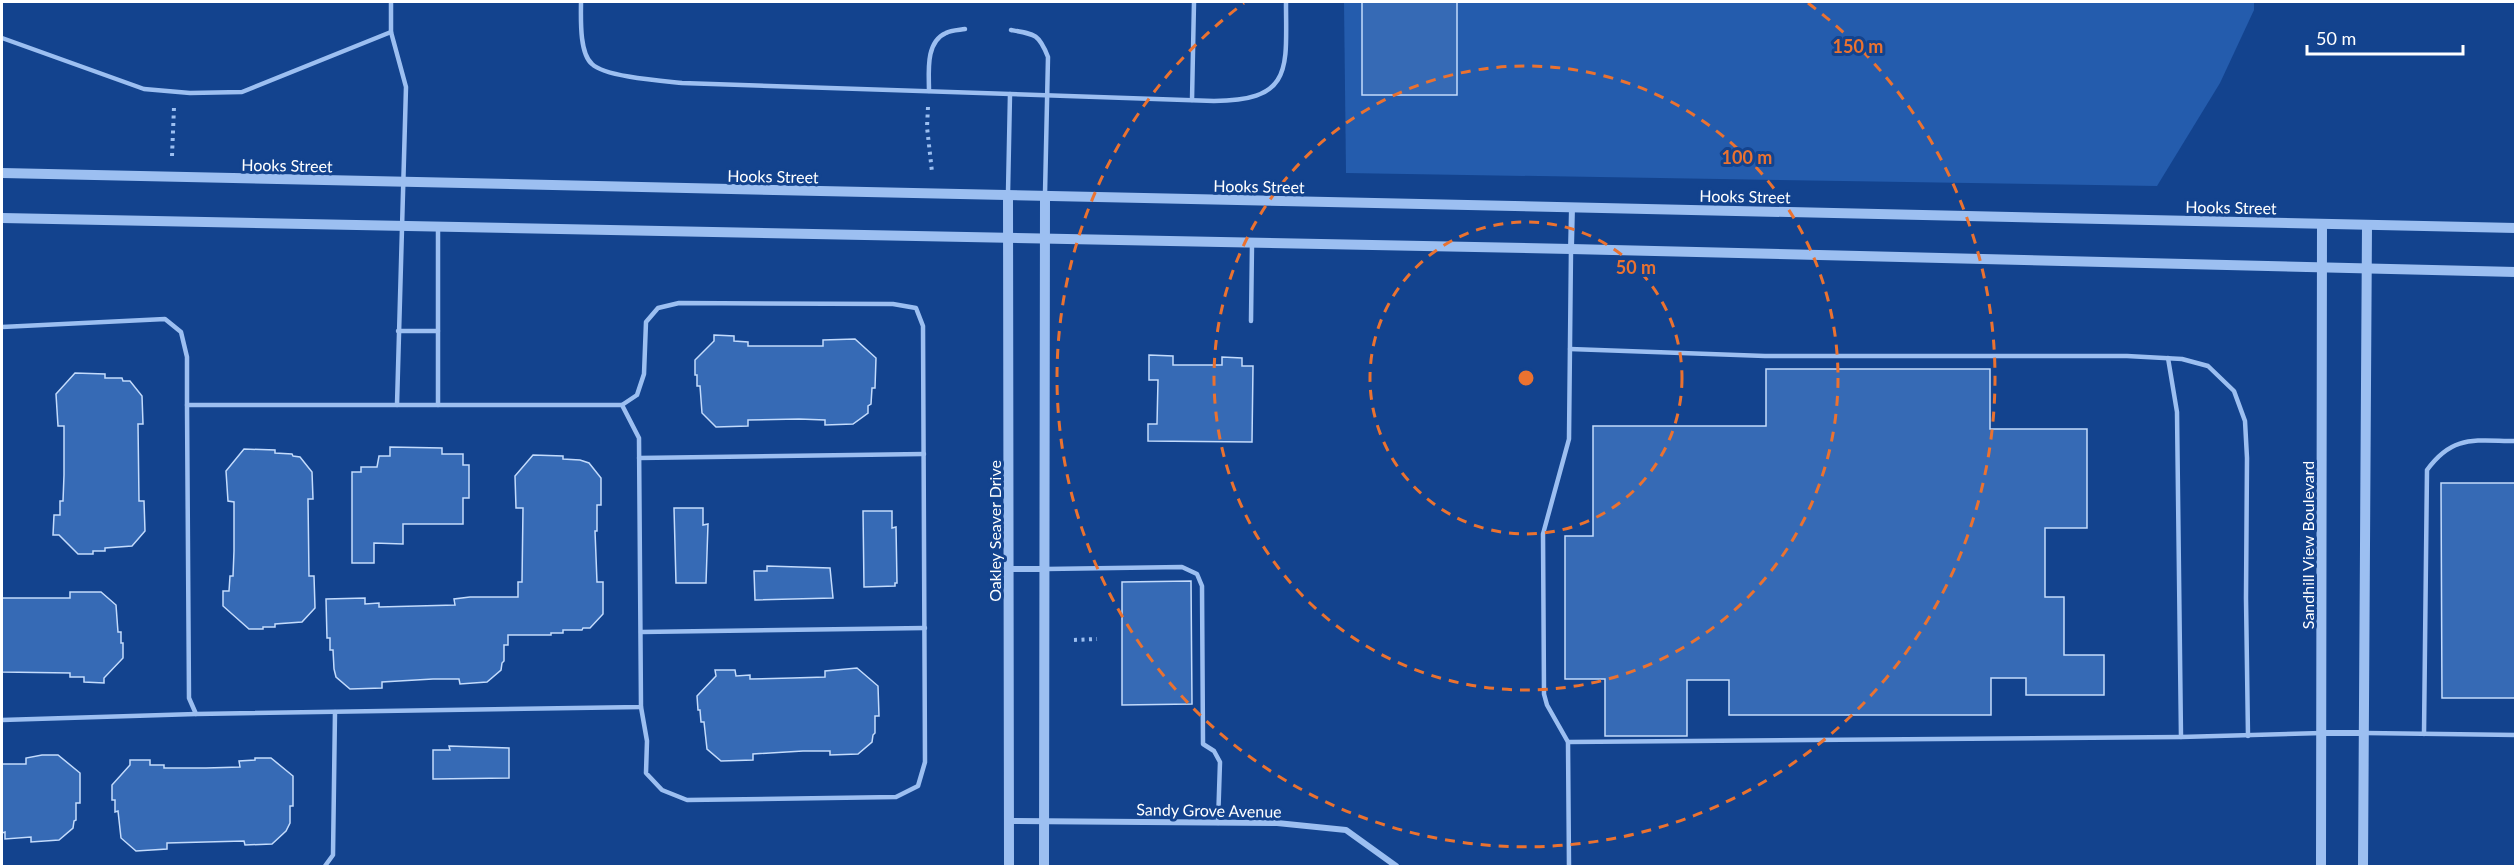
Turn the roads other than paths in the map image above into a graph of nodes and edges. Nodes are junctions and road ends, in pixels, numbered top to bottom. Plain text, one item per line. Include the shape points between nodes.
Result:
1 (391, 2) edge
2 (581, 2) edge
3 (1194, 2) edge
4 (1286, 2) edge
5 (965, 29) dead end
6 (1011, 30) dead end
7 (391, 32) junction
8 (2, 38) edge
9 (929, 91) junction
10 (1011, 94) junction
11 (1048, 95) junction
12 (1191, 100) junction
13 (2, 173) edge
14 (402, 183) junction
15 (1008, 196) junction
16 (1045, 197) junction
17 (1572, 207) junction
18 (2, 218) edge
19 (2322, 224) junction
20 (2367, 225) junction
21 (401, 226) junction
22 (438, 227) junction
23 (2516, 228) edge
24 (1008, 239) junction
25 (1044, 240) junction
26 (1252, 244) junction
27 (1571, 249) junction
28 (2322, 269) junction
29 (2366, 270) junction
30 (2516, 272) edge
31 (1251, 321) dead end
32 (2, 327) edge
33 (398, 331) junction
34 (438, 331) junction
35 (1570, 349) junction
36 (2168, 358) junction
37 (187, 405) junction
38 (397, 405) junction
39 (438, 405) junction
40 (622, 405) junction
41 (2516, 441) edge
42 (924, 454) junction
43 (639, 458) junction
44 (1009, 569) junction
45 (1044, 569) junction
46 (925, 628) junction
47 (640, 632) junction
48 (641, 707) junction
49 (335, 712) junction
50 (196, 714) junction
51 (2, 720) edge
52 (2322, 733) junction
53 (2363, 733) junction
54 (2424, 734) junction
55 (2516, 735) edge
56 (2248, 736) junction
57 (2181, 737) junction
58 (1568, 742) junction
59 (1009, 821) junction
60 (1044, 821) junction
61 (1218, 823) junction
62 (325, 867) edge
63 (1009, 867) edge
64 (1044, 867) edge
65 (1396, 867) edge
66 (1569, 867) edge
67 (2321, 867) edge
68 (2363, 867) edge

1 - 7 lane
2 - 9 lane via 586,53 592,64 608,72 682,83
3 - 12 lane
4 - 12 lane via 1286,55 1277,84 1260,96 1239,101
5 - 9 lane via 944,33 934,45 929,59
6 - 11 lane via 1033,34 1042,41 1048,57
7 - 8 lane via 242,92 190,93 144,89
7 - 14 lane via 406,87
9 - 10 lane
10 - 11 lane
10 - 15 lane
11 - 12 lane
11 - 16 lane
13 - 14 street, Hooks Street
14 - 15 street, Hooks Street
14 - 21 lane
15 - 16 street, Hooks Street
15 - 24 street, Oakley Seaver Drive
16 - 17 street, Hooks Street
16 - 25 street
17 - 19 street, Hooks Street
17 - 27 street
18 - 21 street
19 - 20 street, Hooks Street
19 - 28 street, Sandhill View Boulevard
20 - 23 street, Hooks Street
20 - 29 street
21 - 22 street
21 - 33 lane
22 - 24 street
22 - 34 lane
24 - 25 street
24 - 44 street, Oakley Seaver Drive
25 - 26 street
25 - 45 street
26 - 27 street
26 - 31 lane
27 - 28 street
27 - 35 lane
28 - 29 street
28 - 52 street, Sandhill View Boulevard
29 - 30 street
29 - 53 street
32 - 37 lane via 165,319 181,332 187,357
33 - 34 lane
33 - 38 lane
34 - 39 lane
35 - 36 lane via 1765,356
35 - 58 lane via 1569,439 1542,534 1544,693
36 - 56 lane via 2208,366 2234,391 2245,421
36 - 57 lane via 2177,412
37 - 38 lane
37 - 50 lane via 189,698
38 - 39 lane
39 - 40 lane
40 - 42 lane via 638,395 644,374 646,322 658,308 679,303 893,304 916,308 923,326
40 - 43 lane via 639,438
41 - 54 lane via 2457,443 2438,454 2427,470
42 - 43 lane
42 - 46 lane
43 - 47 lane
44 - 45 street
44 - 59 street, Oakley Seaver Drive
45 - 60 street
45 - 61 lane via 1182,567 1191,569 1201,579 1203,744 1214,751 1220,762
46 - 47 lane
46 - 48 lane via 925,762 918,786 896,797 687,800 662,790 646,773 647,741
47 - 48 lane
48 - 49 lane
49 - 50 lane
49 - 62 lane via 333,855
50 - 51 lane
52 - 53 street
52 - 56 lane
52 - 67 street, Sandhill View Boulevard
53 - 54 lane
53 - 68 street
54 - 55 lane
56 - 57 lane
57 - 58 lane
58 - 66 lane
59 - 60 street, Sandy Grove Avenue
59 - 63 street, Oakley Seaver Drive
60 - 61 street, Sandy Grove Avenue
60 - 64 street
61 - 65 street, Sandy Grove Avenue via 1277,823 1346,830

